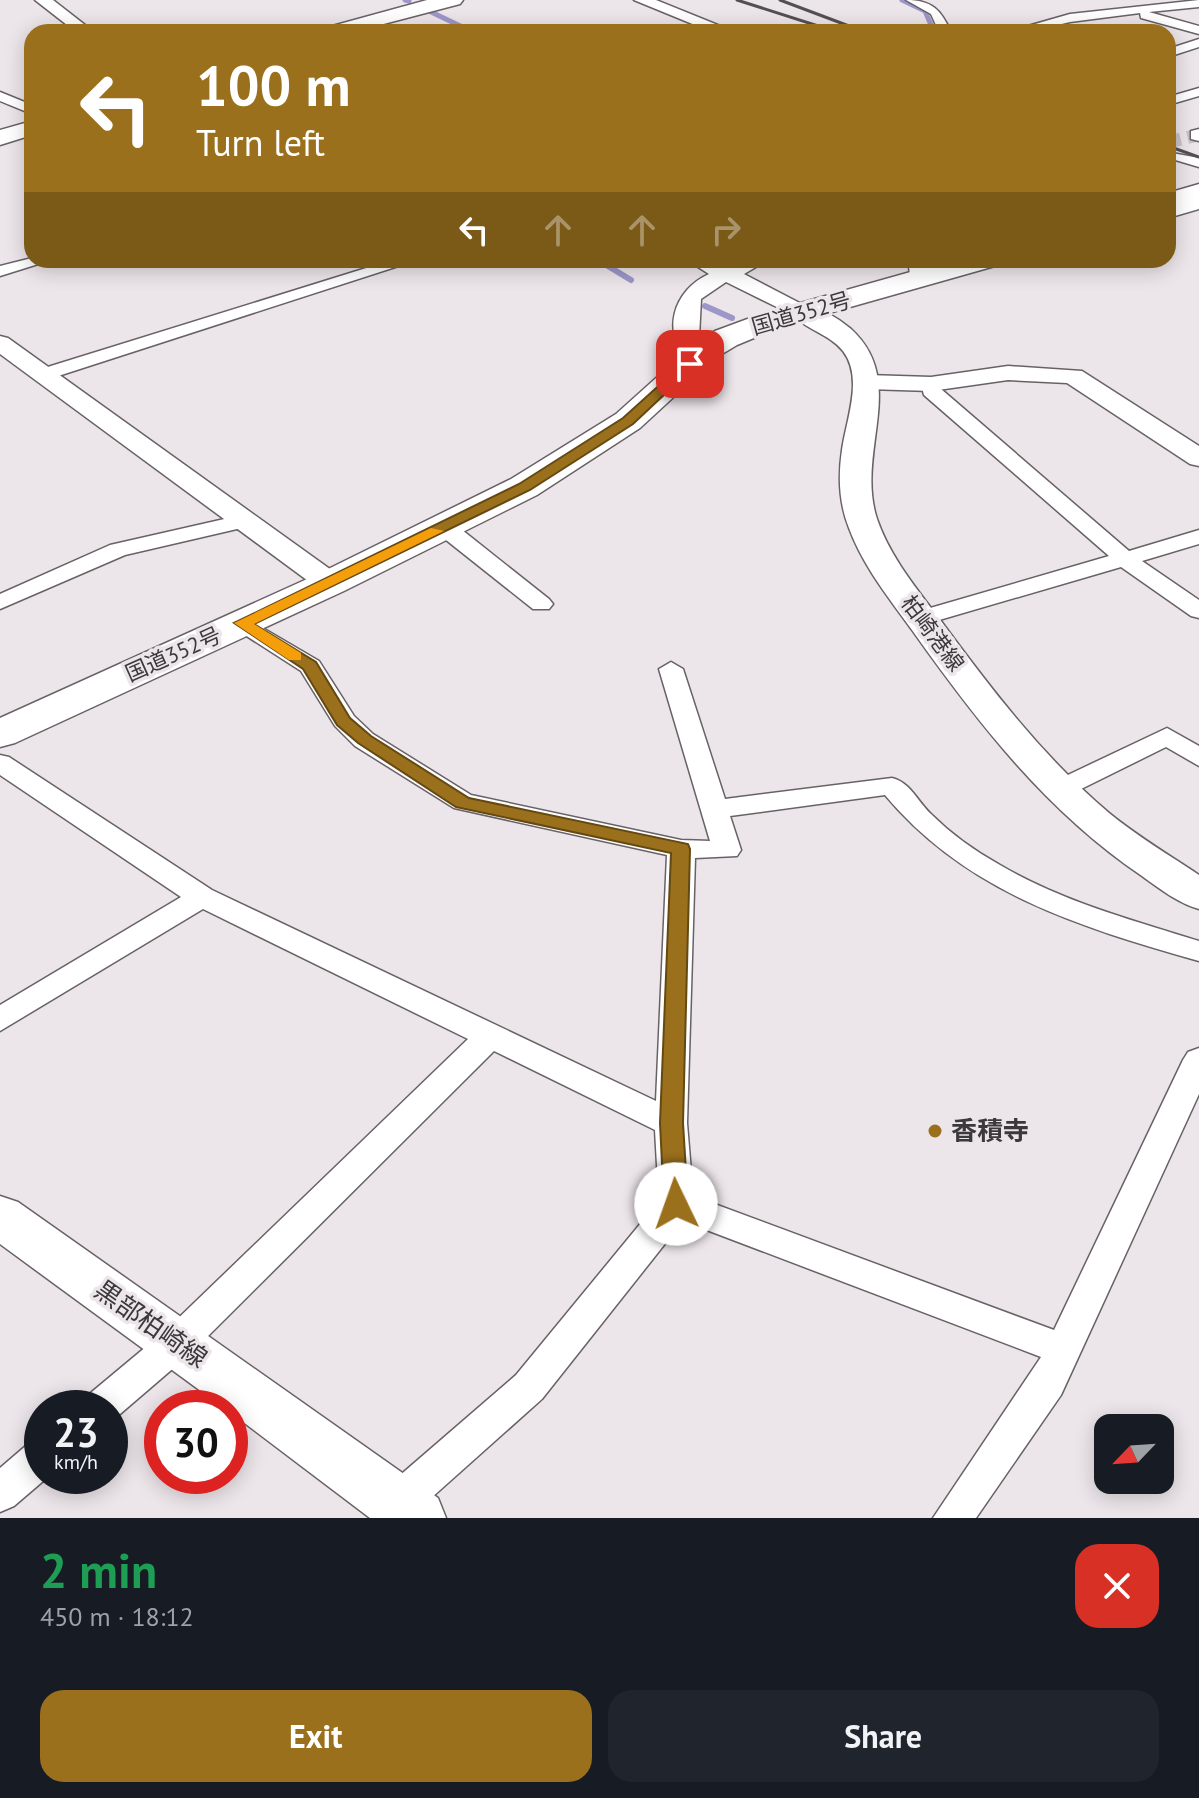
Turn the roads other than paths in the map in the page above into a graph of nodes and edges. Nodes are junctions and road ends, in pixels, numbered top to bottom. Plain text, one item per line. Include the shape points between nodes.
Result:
1 (43, 0) edge
2 (453, 0) edge
3 (642, 0) edge
4 (912, 0) edge
5 (1199, 3) edge
6 (1131, 11) junction
7 (75, 24) edge
8 (357, 24) edge
9 (706, 24) edge
10 (941, 24) edge
11 (1046, 24) edge
12 (1199, 30) edge
13 (1199, 43) edge
14 (1176, 50) edge
15 (1199, 92) edge
16 (0, 96) edge
17 (1176, 99) edge
18 (24, 106) edge
19 (24, 130) edge
20 (0, 138) edge
21 (1177, 156) dead end
22 (1199, 163) edge
23 (1199, 189) edge
24 (1176, 196) edge
25 (1199, 201) edge
26 (1176, 208) edge
27 (24, 265) edge
28 (383, 268) edge
29 (715, 268) edge
30 (737, 268) edge
31 (917, 268) edge
32 (956, 268) edge
33 (0, 271) edge
34 (725, 273) junction
35 (917, 279) junction
36 (803, 311) junction
37 (0, 343) edge
38 (699, 357) junction
39 (45, 374) junction
40 (867, 382) junction
41 (931, 384) junction
42 (1199, 458) edge
43 (242, 521) junction
44 (444, 527) junction
45 (1199, 537) edge
46 (1125, 559) junction
47 (330, 583) junction
48 (0, 602) edge
49 (541, 604) dead end
50 (1199, 611) edge
51 (921, 618) junction
52 (242, 623) junction
53 (671, 669) dead end
54 (0, 734) edge
55 (1199, 758) edge
56 (0, 763) edge
57 (1060, 789) junction
58 (714, 809) junction
59 (681, 849) junction
60 (1199, 895) edge
61 (202, 897) junction
62 (1199, 951) edge
63 (0, 1020) edge
64 (490, 1036) junction
65 (1199, 1060) edge
66 (671, 1123) junction
67 (676, 1204) junction
68 (0, 1217) edge
69 (178, 1342) junction
70 (1062, 1349) junction
71 (121, 1390) edge
72 (24, 1472) edge
73 (0, 1493) edge
74 (407, 1510) edge
75 (953, 1518) edge

1 - 7 street
2 - 8 main road
3 - 9 street
4 - 10 street via 936,12
5 - 6 street
6 - 11 street
6 - 12 street
13 - 14 street
15 - 17 street
16 - 18 street
19 - 20 main road
21 - 22 street
23 - 24 street
25 - 26 highway
27 - 33 street
28 - 39 street
29 - 34 street
30 - 34 street
31 - 35 street
32 - 35 highway, 国道352号
34 - 36 street
34 - 38 street via 690,297 688,339
35 - 36 highway, 国道352号
36 - 38 highway, 国道352号 via 742,330
36 - 40 main road, 柏崎港線 via 854,346 868,368
37 - 39 street
38 - 44 highway, 国道352号 via 602,439
39 - 43 street
40 - 41 street
40 - 51 main road, 柏崎港線 via 854,478 856,500 873,547
41 - 42 street via 1008,373 1073,376
41 - 46 street via 931,391
43 - 47 street
43 - 48 street via 104,555
44 - 47 highway, 国道352号
44 - 49 street
45 - 46 street
46 - 50 street
46 - 51 street
47 - 52 highway, 国道352号
51 - 57 main road, 柏崎港線
52 - 54 highway, 国道352号
52 - 59 street via 310,666 344,721 364,740 463,802
53 - 58 street
55 - 57 street via 1167,736
56 - 61 street
57 - 60 main road, 柏崎港線 via 1131,849
58 - 59 street via 727,850
58 - 62 street via 892,786 913,816 974,864 1116,926
59 - 66 street
61 - 63 street
61 - 64 street
64 - 66 street
64 - 69 street
65 - 70 street
66 - 67 street
67 - 70 street
67 - 74 street via 529,1387
68 - 69 main road, 黒部柏崎線
69 - 71 street
69 - 74 main road, 黒部柏崎線
70 - 75 street via 1048,1383
72 - 73 street

